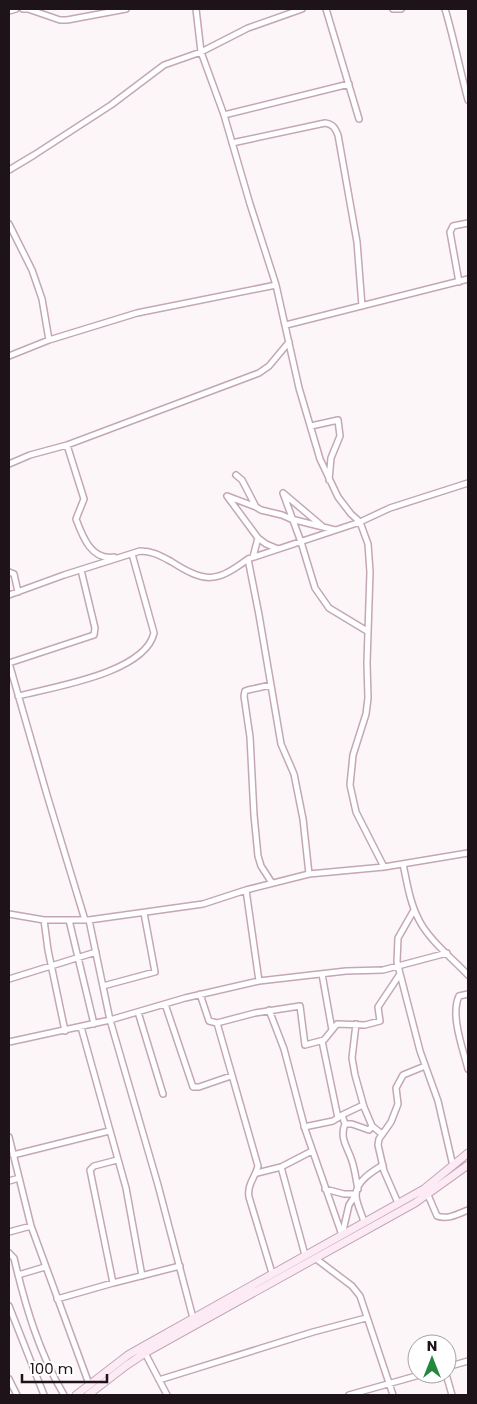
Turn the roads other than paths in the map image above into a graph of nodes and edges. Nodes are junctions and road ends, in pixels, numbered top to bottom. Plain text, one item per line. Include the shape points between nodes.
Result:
1 (16, 9) edge
2 (23, 9) edge
3 (126, 9) edge
4 (196, 9) edge
5 (302, 9) edge
6 (326, 9) edge
7 (393, 9) edge
8 (400, 9) edge
9 (445, 9) edge
10 (9, 10) edge
11 (201, 52) junction
12 (349, 84) junction
13 (468, 100) edge
14 (224, 115) junction
15 (359, 119) dead end
16 (232, 143) junction
17 (9, 170) edge
18 (468, 223) edge
19 (9, 224) edge
20 (468, 280) edge
21 (459, 282) junction
22 (276, 285) junction
23 (362, 306) junction
24 (286, 325) junction
25 (49, 340) junction
26 (290, 342) junction
27 (9, 356) edge
28 (311, 426) junction
29 (67, 446) junction
30 (9, 464) edge
31 (236, 475) dead end
32 (329, 480) junction
33 (468, 483) edge
34 (256, 506) junction
35 (293, 519) junction
36 (360, 522) junction
37 (322, 526) junction
38 (336, 531) junction
39 (258, 538) junction
40 (301, 542) junction
41 (278, 549) junction
42 (132, 554) junction
43 (251, 558) junction
44 (81, 570) junction
45 (9, 572) edge
46 (18, 592) junction
47 (9, 595) edge
48 (367, 631) junction
49 (9, 663) edge
50 (271, 685) junction
51 (18, 696) junction
52 (468, 853) edge
53 (402, 864) junction
54 (384, 867) junction
55 (308, 874) junction
56 (272, 883) junction
57 (246, 890) junction
58 (414, 910) junction
59 (144, 913) junction
60 (9, 914) edge
61 (44, 920) junction
62 (69, 920) junction
63 (87, 920) junction
64 (96, 952) junction
65 (447, 953) junction
66 (77, 958) junction
67 (51, 966) junction
68 (398, 966) junction
69 (322, 974) junction
70 (400, 974) junction
71 (468, 975) edge
72 (9, 979) edge
73 (259, 981) junction
74 (102, 986) junction
75 (200, 994) junction
76 (468, 994) edge
77 (165, 1004) junction
78 (269, 1010) junction
79 (138, 1012) junction
80 (110, 1020) junction
81 (217, 1023) junction
82 (94, 1024) junction
83 (356, 1024) junction
84 (81, 1027) junction
85 (65, 1030) junction
86 (332, 1030) junction
87 (322, 1041) junction
88 (9, 1042) edge
89 (426, 1066) junction
90 (468, 1069) edge
91 (231, 1076) junction
92 (163, 1094) dead end
93 (363, 1105) junction
94 (340, 1116) junction
95 (345, 1124) junction
96 (372, 1126) junction
97 (304, 1127) junction
98 (109, 1131) junction
99 (382, 1134) junction
100 (9, 1137) edge
101 (312, 1151) junction
102 (468, 1153) edge
103 (13, 1155) junction
104 (117, 1160) junction
105 (383, 1165) junction
106 (468, 1165) edge
107 (453, 1166) junction
108 (281, 1167) junction
109 (256, 1173) junction
110 (19, 1178) junction
111 (9, 1181) edge
112 (325, 1189) junction
113 (357, 1192) junction
114 (428, 1195) junction
115 (398, 1203) junction
116 (468, 1210) edge
117 (364, 1222) junction
118 (31, 1226) junction
119 (9, 1232) edge
120 (342, 1235) junction
121 (9, 1253) edge
122 (305, 1255) junction
123 (315, 1258) junction
124 (16, 1266) junction
125 (180, 1266) junction
126 (45, 1267) junction
127 (9, 1270) edge
128 (272, 1273) junction
129 (18, 1275) junction
130 (142, 1276) junction
131 (113, 1283) junction
132 (57, 1299) junction
133 (9, 1306) edge
134 (193, 1318) junction
135 (366, 1318) junction
136 (145, 1353) junction
137 (9, 1379) edge
138 (407, 1379) edge
139 (159, 1380) junction
140 (89, 1384) junction
141 (389, 1384) junction
142 (16, 1395) edge
143 (44, 1395) edge
144 (64, 1395) edge
145 (76, 1395) edge
146 (88, 1395) edge
147 (167, 1395) edge
148 (350, 1395) edge
149 (393, 1395) edge

1 - 10 street
2 - 3 street via 60,20
4 - 11 street
5 - 11 street via 248,28
6 - 12 street
7 - 8 street
9 - 13 street
11 - 14 street
11 - 17 street via 164,65 111,105
12 - 14 street
12 - 15 street
14 - 16 street
16 - 22 street
16 - 23 street via 326,123 335,127 357,242
18 - 21 street via 453,226 450,232
19 - 25 street via 32,270 42,299
20 - 21 street
21 - 23 street
22 - 24 street
22 - 25 street via 137,313
23 - 24 street
24 - 26 street
25 - 27 street
26 - 28 street
26 - 29 street via 259,373
28 - 32 street
28 - 32 street via 338,420 340,436 331,458
29 - 30 street
29 - 42 street via 84,498 76,519 86,543 110,558
31 - 34 street
32 - 36 street via 350,514
33 - 36 street via 390,508
34 - 35 street
34 - 39 street via 227,496
35 - 37 street
35 - 37 street via 283,494
35 - 40 street
36 - 38 street
36 - 48 street via 369,552
37 - 38 street
38 - 40 street
39 - 41 street
39 - 43 street
40 - 41 street
40 - 48 street via 315,588 329,608
41 - 43 street
42 - 43 street via 148,551 159,554 182,569 208,578 231,571
42 - 44 street
42 - 51 street via 154,633 144,651 128,663 91,678
43 - 50 street
44 - 46 street
44 - 49 street via 94,635
45 - 46 street via 14,574
46 - 47 street
48 - 54 street via 368,698 353,755 350,785 356,812
49 - 51 street
50 - 55 street via 281,744 294,774 303,819
50 - 56 street via 248,690 244,696 258,856 260,866
51 - 63 street
52 - 53 street
53 - 54 street
53 - 58 street
54 - 55 street
55 - 56 street
56 - 57 street
57 - 59 street via 203,904
57 - 73 street
58 - 65 street via 424,930
58 - 68 street via 398,938
59 - 63 street
59 - 74 street via 155,972
60 - 61 street
61 - 62 street
61 - 67 street
62 - 63 street
62 - 66 street
63 - 64 street
64 - 66 street
64 - 74 street
65 - 68 street
65 - 71 street
66 - 67 street
66 - 82 street
67 - 72 street
67 - 85 street
68 - 69 street via 372,972
68 - 70 street
69 - 73 street
69 - 86 street
70 - 83 street via 378,1007 380,1022
70 - 89 street
73 - 75 street
74 - 80 street
75 - 77 street
75 - 81 street via 209,1021
76 - 90 street via 459,996 456,1010
77 - 79 street
77 - 91 street via 193,1087
78 - 81 street
78 - 87 street via 300,1006 305,1045
78 - 97 street via 284,1049
79 - 80 street
79 - 92 street
80 - 82 street
80 - 125 street
81 - 91 street
82 - 84 street
83 - 86 street via 337,1024
83 - 93 street via 352,1058
84 - 85 street
84 - 98 street
85 - 88 street
86 - 87 street
87 - 94 street
89 - 99 street via 403,1075 396,1088 398,1104
89 - 107 street
91 - 109 street via 256,1153
93 - 94 street
93 - 96 street
94 - 95 street
94 - 97 street
95 - 96 street via 370,1130
95 - 113 street via 342,1131 344,1143 353,1162
96 - 99 street
97 - 101 street
98 - 103 street
98 - 104 street
99 - 105 street via 378,1145
100 - 103 street
101 - 108 street
101 - 112 street
102 - 107 main road
103 - 110 street
104 - 130 street via 126,1188
104 - 131 street via 90,1170
105 - 113 street via 369,1174
105 - 115 street
106 - 114 main road
107 - 115 main road via 424,1189
108 - 109 street
108 - 122 street
109 - 128 street via 248,1190 249,1197
110 - 111 street
110 - 118 street
112 - 113 street via 344,1194
112 - 120 street
113 - 117 street
113 - 120 street via 349,1205
114 - 116 street via 441,1218
114 - 123 main road
115 - 117 main road
117 - 120 main road
118 - 119 street
118 - 126 street
120 - 122 main road
121 - 124 street
122 - 128 main road
123 - 135 street via 357,1290
123 - 136 main road
124 - 127 street
124 - 129 street
125 - 130 street
125 - 134 street
126 - 129 street
126 - 132 street
128 - 134 main road
129 - 144 street via 37,1337
130 - 131 street
131 - 132 street
132 - 140 street
133 - 143 street
134 - 140 main road via 128,1355
135 - 139 street
135 - 141 street
136 - 139 street
136 - 146 main road
137 - 142 street
138 - 141 street
139 - 147 street
140 - 145 main road
141 - 148 street
141 - 149 street

